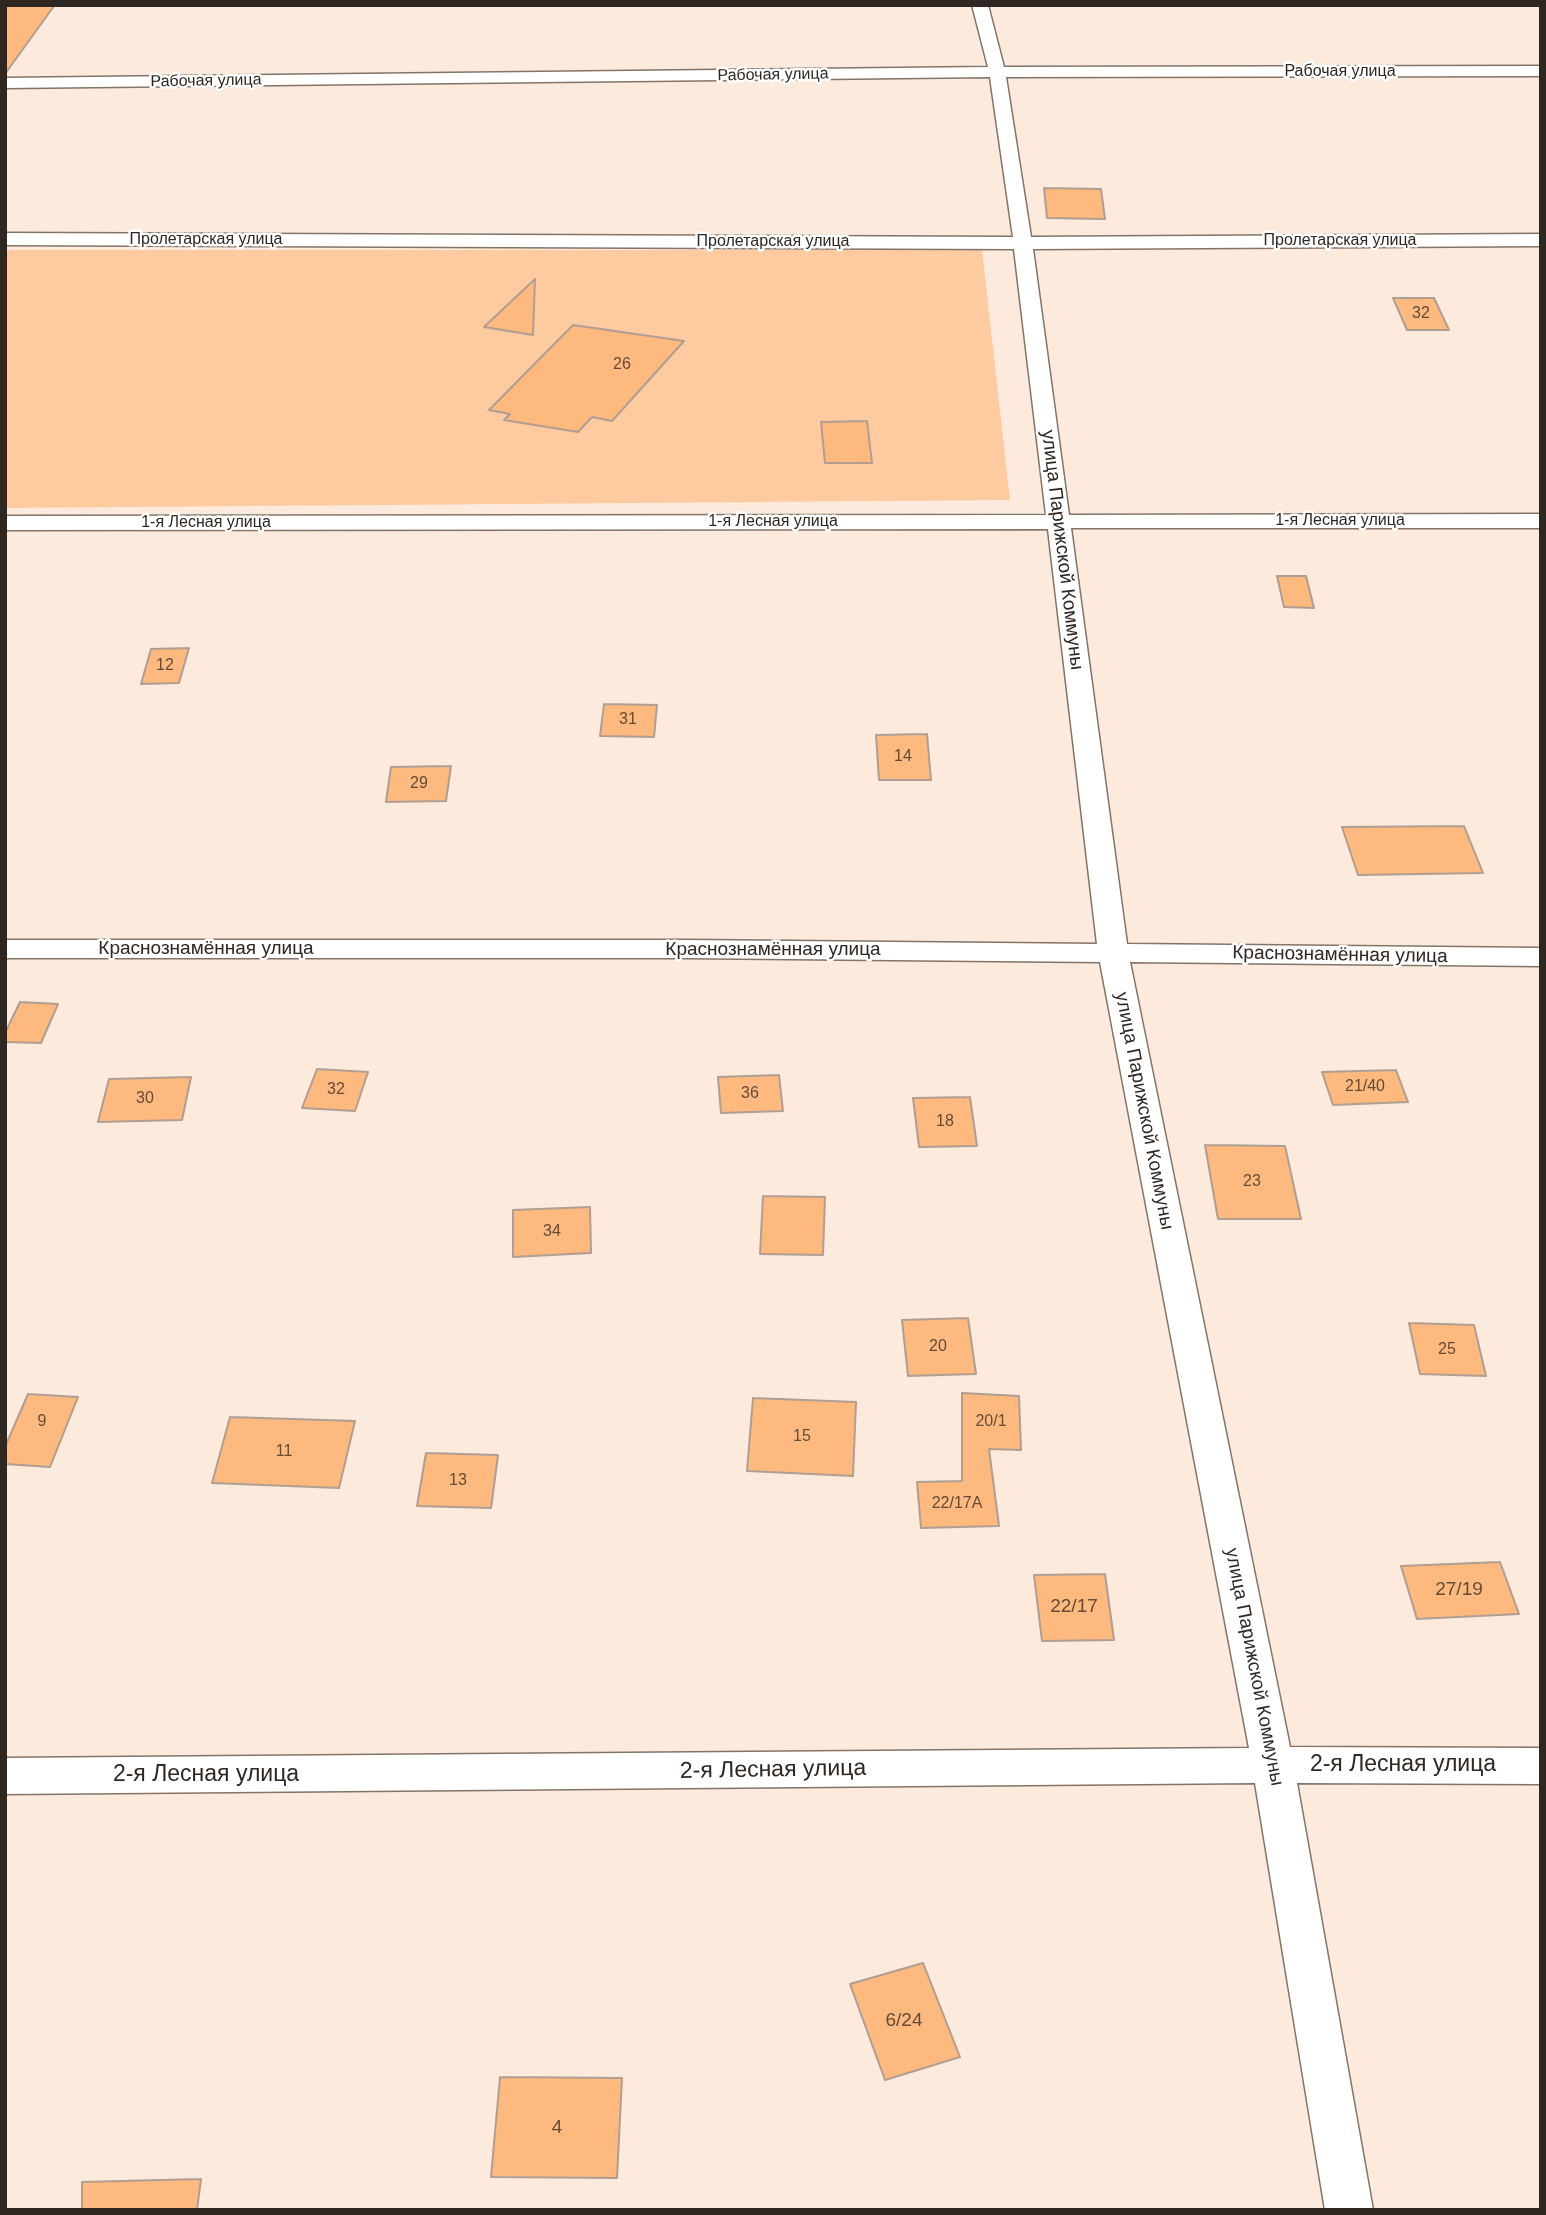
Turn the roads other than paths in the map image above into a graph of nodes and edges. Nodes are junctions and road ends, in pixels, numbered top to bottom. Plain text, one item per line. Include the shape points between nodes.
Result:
1 (980, 5) edge
2 (1541, 71) edge
3 (998, 72) junction
4 (5, 83) edge
5 (5, 239) edge
6 (1541, 240) edge
7 (1023, 243) junction
8 (1058, 521) junction
9 (1541, 521) edge
10 (5, 523) edge
11 (5, 949) edge
12 (1113, 952) junction
13 (1541, 957) edge
14 (1273, 1765) junction
15 (1541, 1766) edge
16 (5, 1776) edge
17 (1349, 2210) edge

1 - 3 street, улица Парижской Коммуны
2 - 3 street, Рабочая улица
3 - 4 street, Рабочая улица
3 - 7 street, улица Парижской Коммуны
5 - 7 street, Пролетарская улица
6 - 7 street, Пролетарская улица
7 - 8 street, улица Парижской Коммуны
8 - 9 street, 1-я Лесная улица
8 - 10 street, 1-я Лесная улица
8 - 12 street, улица Парижской Коммуны
11 - 12 street, Краснознамённая улица
12 - 13 street, Краснознамённая улица
12 - 14 street, улица Парижской Коммуны
14 - 15 street, 2-я Лесная улица
14 - 16 street, 2-я Лесная улица
14 - 17 street, улица Парижской Коммуны

